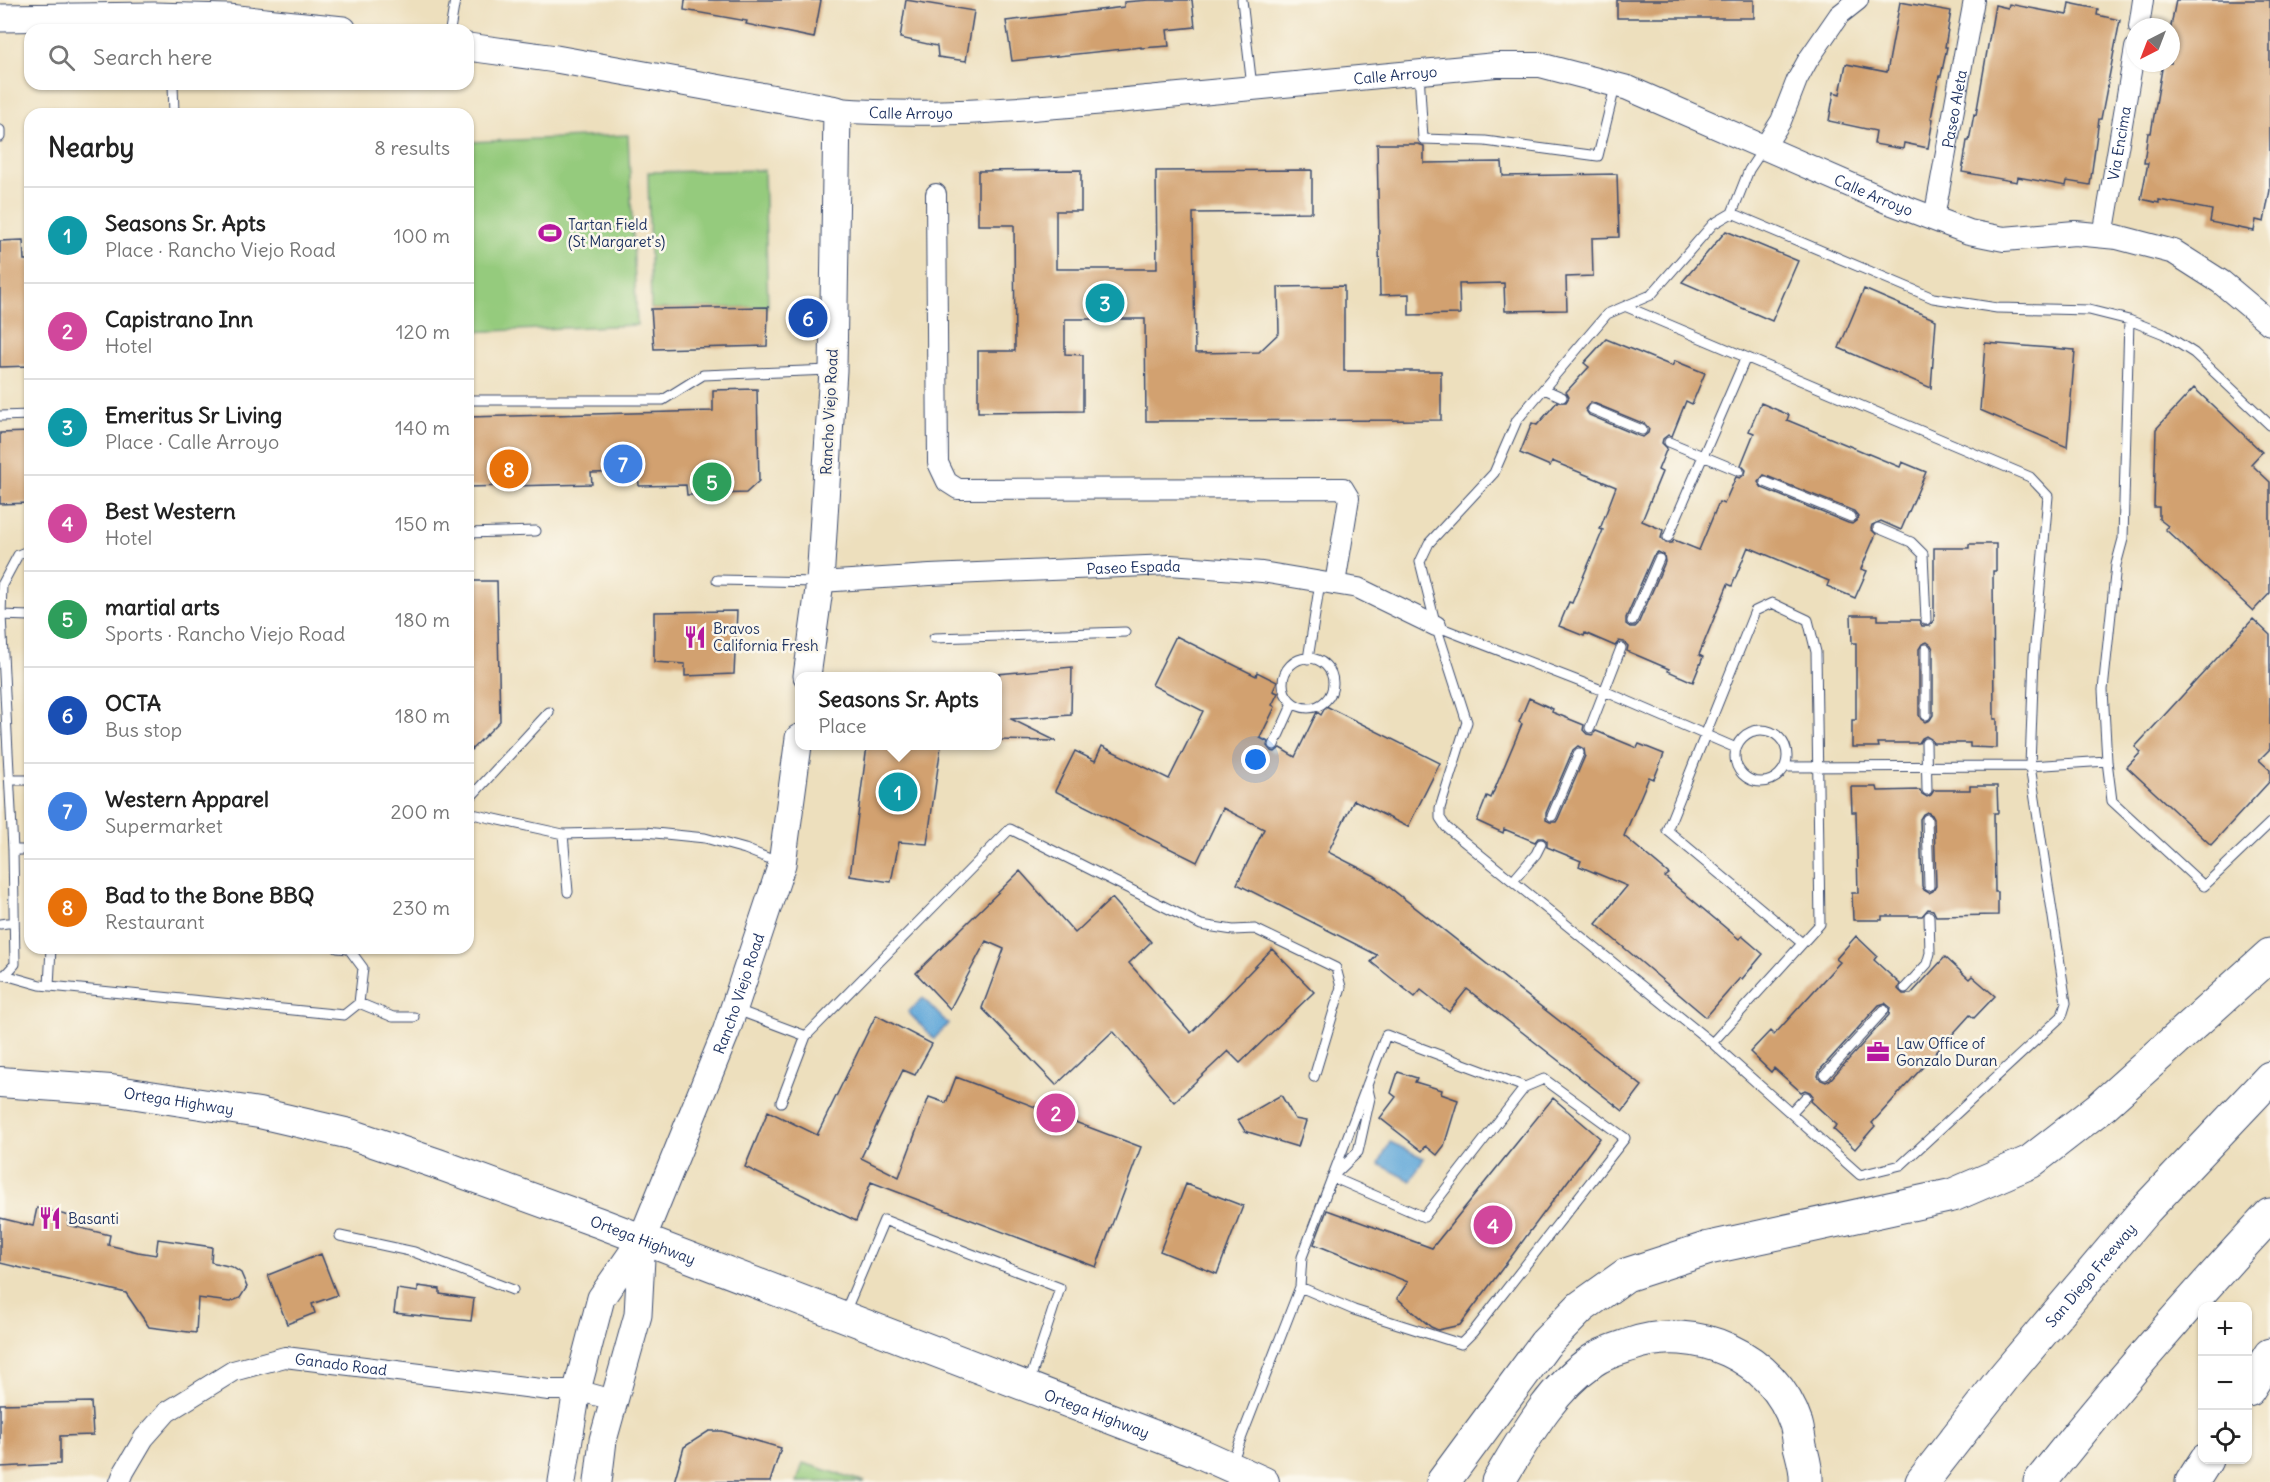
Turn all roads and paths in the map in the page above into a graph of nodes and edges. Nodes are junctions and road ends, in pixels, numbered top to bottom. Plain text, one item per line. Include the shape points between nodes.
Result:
1 (455, 0) edge
2 (1242, 0) edge
3 (1858, 0) edge
4 (1974, 0) edge
5 (2143, 0) edge
6 (0, 18) edge
7 (2140, 18) edge
8 (174, 23) edge
9 (286, 24) edge
10 (451, 24) edge
11 (474, 48) edge
12 (1419, 72) junction
13 (2131, 72) edge
14 (1616, 85) junction
15 (1252, 88) junction
16 (173, 90) edge
17 (174, 108) edge
18 (837, 110) junction
19 (0, 130) edge
20 (0, 137) edge
21 (1765, 146) junction
22 (936, 195) dead end
23 (1732, 213) junction
24 (1934, 218) junction
25 (2103, 236) junction
26 (1627, 307) junction
27 (2130, 320) junction
28 (2270, 323) edge
29 (1746, 357) junction
30 (832, 370) junction
31 (1544, 389) junction
32 (1562, 397) dead end
33 (474, 400) edge
34 (1592, 409) dead end
35 (24, 415) edge
36 (0, 417) edge
37 (2270, 425) edge
38 (1642, 430) dead end
39 (1669, 442) dead end
40 (1703, 456) junction
41 (1739, 471) dead end
42 (1765, 482) dead end
43 (1851, 517) dead end
44 (1878, 528) dead end
45 (536, 531) dead end
46 (474, 534) edge
47 (1668, 537) dead end
48 (24, 552) edge
49 (1659, 559) dead end
50 (717, 580) dead end
51 (820, 582) junction
52 (1328, 583) junction
53 (0, 615) edge
54 (24, 616) edge
55 (1926, 620) dead end
56 (1632, 621) dead end
57 (1436, 626) junction
58 (1125, 632) dead end
59 (934, 638) dead end
60 (1621, 648) dead end
61 (1926, 649) dead end
62 (1308, 659) junction
63 (808, 672) edge
64 (1604, 691) junction
65 (1293, 703) junction
66 (549, 712) dead end
67 (1926, 715) dead end
68 (1590, 728) dead end
69 (1704, 734) junction
70 (1926, 743) dead end
71 (1274, 745) dead end
72 (1736, 748) junction
73 (797, 750) edge
74 (1579, 753) dead end
75 (2107, 761) junction
76 (1785, 766) junction
77 (1926, 766) junction
78 (2030, 766) junction
79 (1819, 767) junction
80 (10, 780) junction
81 (24, 780) edge
82 (1927, 790) dead end
83 (474, 793) edge
84 (474, 814) edge
85 (1552, 816) dead end
86 (1928, 819) dead end
87 (2270, 823) edge
88 (564, 834) junction
89 (1541, 844) dead end
90 (13, 850) junction
91 (24, 850) edge
92 (782, 864) junction
93 (1513, 881) junction
94 (1929, 886) dead end
95 (568, 892) dead end
96 (1929, 916) dead end
97 (14, 922) junction
98 (0, 924) edge
99 (1802, 943) junction
100 (51, 954) edge
101 (353, 954) edge
102 (2270, 955) edge
103 (3, 975) edge
104 (50, 986) junction
105 (1905, 988) dead end
106 (359, 1003) junction
107 (732, 1008) junction
108 (1884, 1010) dead end
109 (414, 1017) dead end
110 (806, 1036) junction
111 (1712, 1043) junction
112 (1825, 1075) dead end
113 (1314, 1077) dead end
114 (2270, 1078) edge
115 (0, 1082) edge
116 (1366, 1085) junction
117 (1525, 1087) junction
118 (1806, 1097) dead end
119 (781, 1102) dead end
120 (1791, 1113) junction
121 (1332, 1178) junction
122 (2270, 1215) edge
123 (340, 1236) dead end
124 (642, 1239) junction
125 (1300, 1287) junction
126 (513, 1290) dead end
127 (843, 1317) junction
128 (2270, 1355) edge
129 (2252, 1382) edge
130 (1028, 1389) junction
131 (577, 1390) junction
132 (613, 1400) junction
133 (2203, 1464) edge
134 (1230, 1467) junction
135 (120, 1482) edge
136 (562, 1482) edge
137 (598, 1482) edge
138 (1264, 1482) edge
139 (1443, 1482) edge
140 (1498, 1482) edge
141 (1806, 1482) edge
142 (1922, 1482) edge
143 (2040, 1482) edge
144 (2192, 1482) edge

1 - 10 lane
2 - 15 lane
3 - 21 street via 1839,15 1808,60 1784,115
4 - 24 street, Paseo Aleta
5 - 7 street
6 - 8 main road
8 - 9 main road via 228,18
11 - 18 main road, Calle Arroyo
12 - 14 street, Calle Arroyo via 1540,65
12 - 14 lane via 1423,139 1485,141 1598,156
12 - 15 street, Calle Arroyo
13 - 25 street, Via Encima
14 - 21 street, Calle Arroyo
15 - 18 street, Calle Arroyo via 1046,108 886,114
16 - 17 lane
18 - 30 main road, Rancho Viejo Road
19 - 20 lane
21 - 23 lane via 1749,170
21 - 24 street, Calle Arroyo
22 - 52 street via 938,463 947,482 958,489 1343,488 1349,498
23 - 26 lane via 1713,224 1651,295
23 - 27 lane via 1934,298 1997,309 2089,310
24 - 25 street, Calle Arroyo via 1969,232 2004,239 2075,233
25 - 28 street, Calle Arroyo via 2174,252 2221,282
26 - 29 lane
26 - 31 lane via 1607,314
27 - 37 lane via 2164,334 2194,353
27 - 75 lane via 2123,539 2116,565 2103,690
29 - 40 lane
29 - 78 lane via 2030,477 2048,496 2034,657
30 - 33 lane via 703,375 663,400
30 - 51 main road, Rancho Viejo Road
31 - 32 lane
31 - 57 lane via 1517,420 1494,473 1430,543 1420,562
34 - 38 lane
35 - 36 lane
39 - 40 lane
40 - 41 lane
40 - 47 lane
42 - 43 lane
44 - 55 lane via 1911,542 1923,554
45 - 46 lane
48 - 53 lane via 18,555 2,585
49 - 56 lane
50 - 51 lane
51 - 52 street, Paseo Espada via 1170,565 1262,572
51 - 63 main road, Rancho Viejo Road
52 - 57 street, Paseo Espada via 1358,588
52 - 62 lane
53 - 54 lane
53 - 80 lane
57 - 64 lane
57 - 93 lane via 1467,722 1440,819
58 - 59 lane
60 - 64 lane
61 - 67 lane
62 - 65 lane via 1293,663 1284,675 1284,691
62 - 65 lane via 1323,664 1329,671 1332,687 1316,706 1308,708
64 - 68 lane
64 - 69 lane
65 - 71 lane
66 - 83 lane
69 - 72 lane
69 - 79 lane via 1755,611 1772,603 1808,620 1816,652
69 - 99 lane via 1667,830
70 - 77 lane
72 - 76 lane via 1737,765 1748,779 1765,782
72 - 76 lane via 1746,735 1770,732 1783,743
73 - 92 main road, Rancho Viejo Road
74 - 85 lane
75 - 78 lane
75 - 87 lane via 2112,801 2204,886
76 - 79 lane
77 - 78 lane
77 - 79 lane
77 - 82 lane
78 - 120 lane via 2066,1003 2062,1016 1900,1165 1860,1175
79 - 99 lane via 1820,924
80 - 81 lane
80 - 90 lane
84 - 88 lane
86 - 94 lane
88 - 92 lane via 645,832 705,838
88 - 95 lane
89 - 93 lane
90 - 91 lane
90 - 97 lane
92 - 107 main road, Rancho Viejo Road
93 - 111 lane
96 - 105 lane via 1927,964
97 - 98 lane
97 - 103 lane via 15,964
99 - 111 lane
100 - 104 lane
101 - 106 lane via 363,968
102 - 139 highway via 2102,1106 2030,1162 1953,1195 1709,1248 1626,1275 1581,1307 1545,1344
103 - 104 lane
104 - 106 lane via 344,1015
106 - 109 lane via 393,1017
107 - 110 lane
107 - 124 main road, Rancho Viejo Road via 726,1032
108 - 112 lane
110 - 113 lane via 1010,829 1201,925 1256,929 1336,968 1341,987
110 - 119 lane
111 - 120 lane
114 - 142 highway, San Diego Freeway via 2138,1219 2004,1377
115 - 124 main road, Ortega Highway via 111,1090 259,1113 350,1134
116 - 117 lane via 1386,1035
116 - 121 lane
116 - 121 lane via 1370,1098 1358,1152
117 - 121 lane via 1424,1217
117 - 125 lane via 1544,1079 1625,1138 1461,1344 1354,1310
118 - 120 lane
121 - 125 lane via 1302,1257
122 - 143 highway via 2108,1397
123 - 126 lane via 414,1252
124 - 127 main road, Ortega Highway
124 - 131 main road, Rancho Viejo Road via 601,1298
124 - 132 main road, Rancho Viejo Road via 638,1316
125 - 134 lane
127 - 130 main road, Ortega Highway
127 - 130 lane via 884,1221 1060,1288
128 - 129 highway
130 - 134 main road, Ortega Highway
131 - 132 street, Ganado Road
131 - 135 street, Ganado Road via 549,1390 285,1357 233,1371 166,1412 144,1438
131 - 136 main road, Rancho Viejo Road
132 - 137 main road, Rancho Viejo Road
133 - 144 highway
134 - 138 main road, Ortega Highway
140 - 141 highway via 1534,1422 1564,1386 1593,1360 1646,1339 1675,1336 1705,1340 1737,1353 1764,1374 1781,1394 1795,1423

